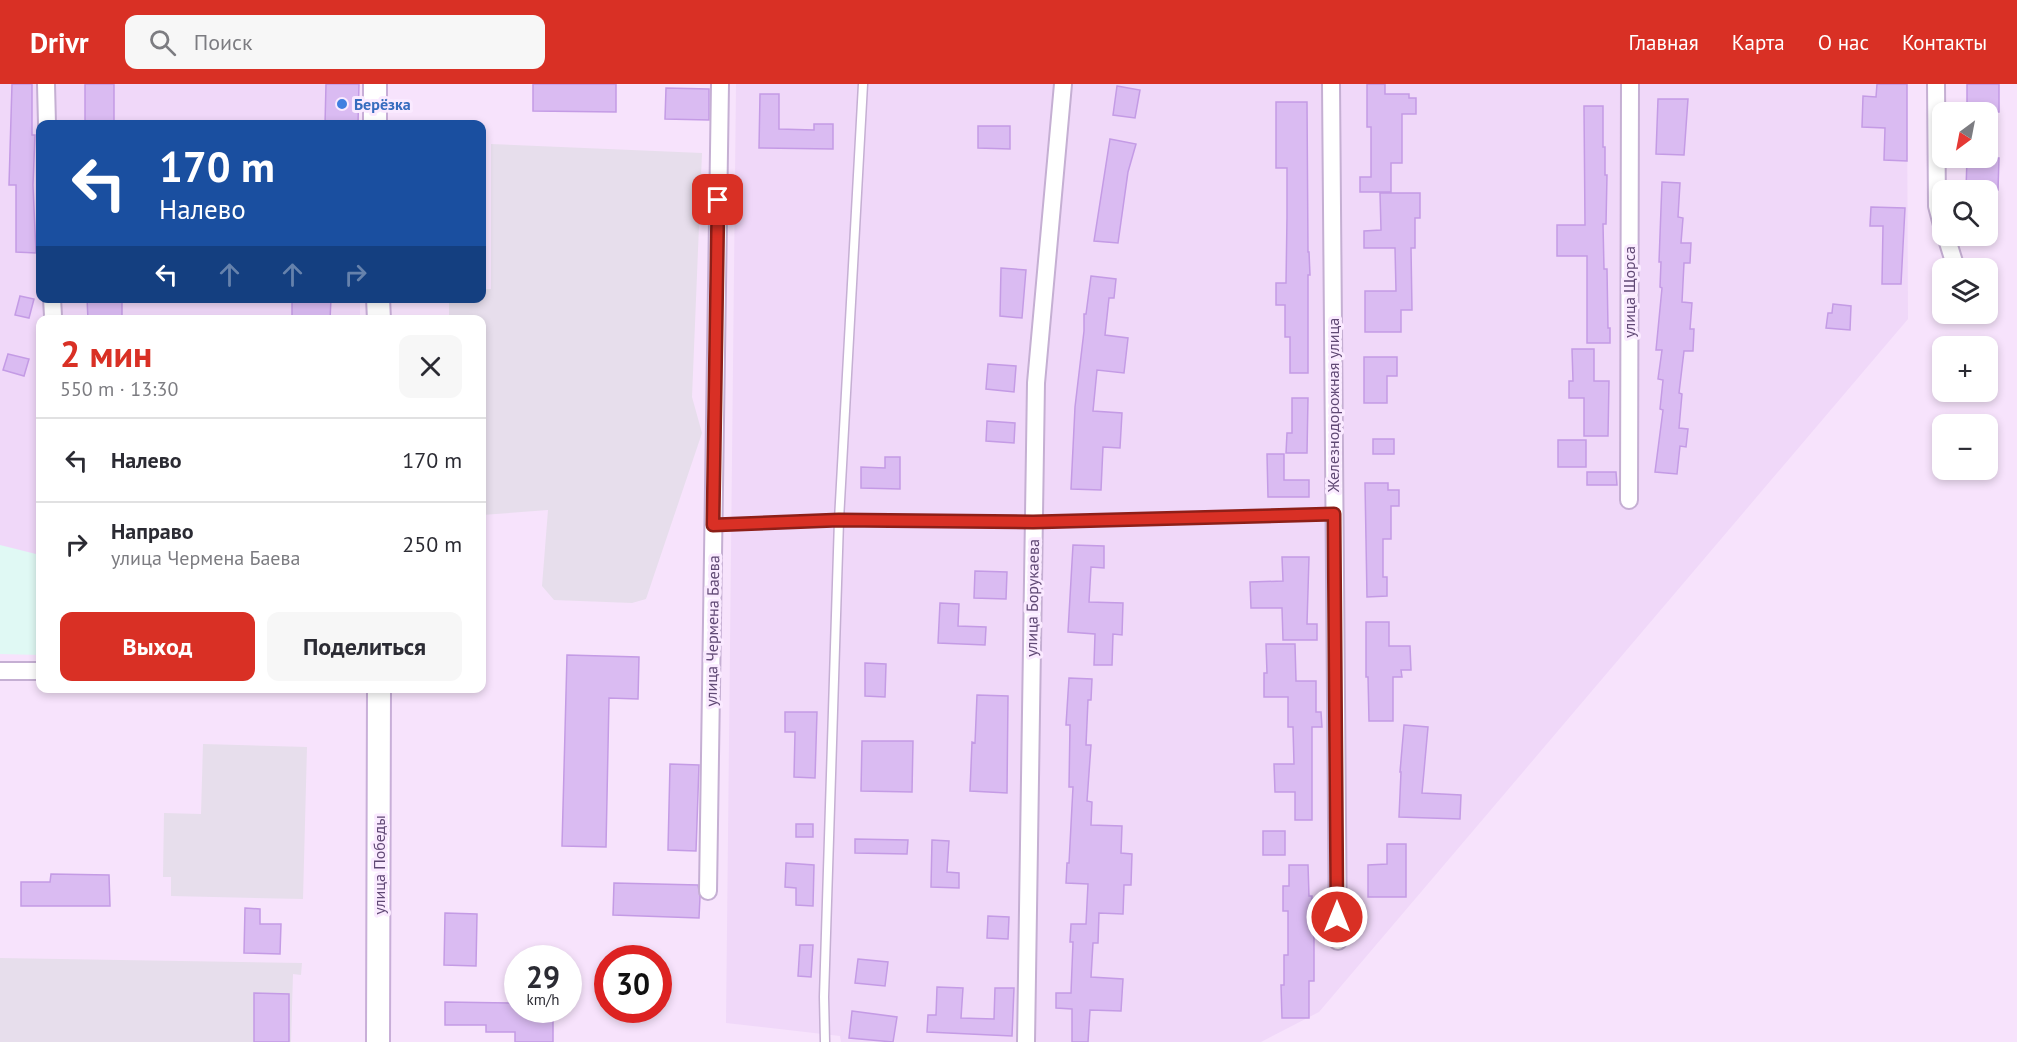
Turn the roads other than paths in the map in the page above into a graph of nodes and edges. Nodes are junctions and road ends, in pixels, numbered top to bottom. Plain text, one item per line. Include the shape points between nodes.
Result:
1 (46, 84) edge
2 (375, 84) edge
3 (720, 84) edge
4 (863, 84) edge
5 (1063, 84) edge
6 (1331, 84) edge
7 (1630, 84) edge
8 (1936, 84) edge
9 (47, 120) edge
10 (375, 120) edge
11 (1937, 180) edge
12 (1629, 500) dead end
13 (1334, 514) junction
14 (839, 520) junction
15 (1033, 522) junction
16 (713, 525) junction
17 (0, 671) edge
18 (36, 671) edge
19 (379, 693) edge
20 (708, 891) dead end
21 (1338, 941) dead end
22 (378, 1042) edge
23 (825, 1042) edge
24 (1026, 1042) edge

1 - 9 street
2 - 10 main road
3 - 16 street, улица Чермена Баева
4 - 14 lane
5 - 15 street, улица Борукаева via 1035,383
6 - 13 street, Железнодорожная улица
7 - 12 street, улица Щорса
8 - 11 street
13 - 15 lane
13 - 21 street, Железнодорожная улица
14 - 15 lane
14 - 16 lane
14 - 23 lane
15 - 24 street, улица Борукаева
16 - 20 street, улица Чермена Баева
17 - 18 street
19 - 22 main road, улица Победы

